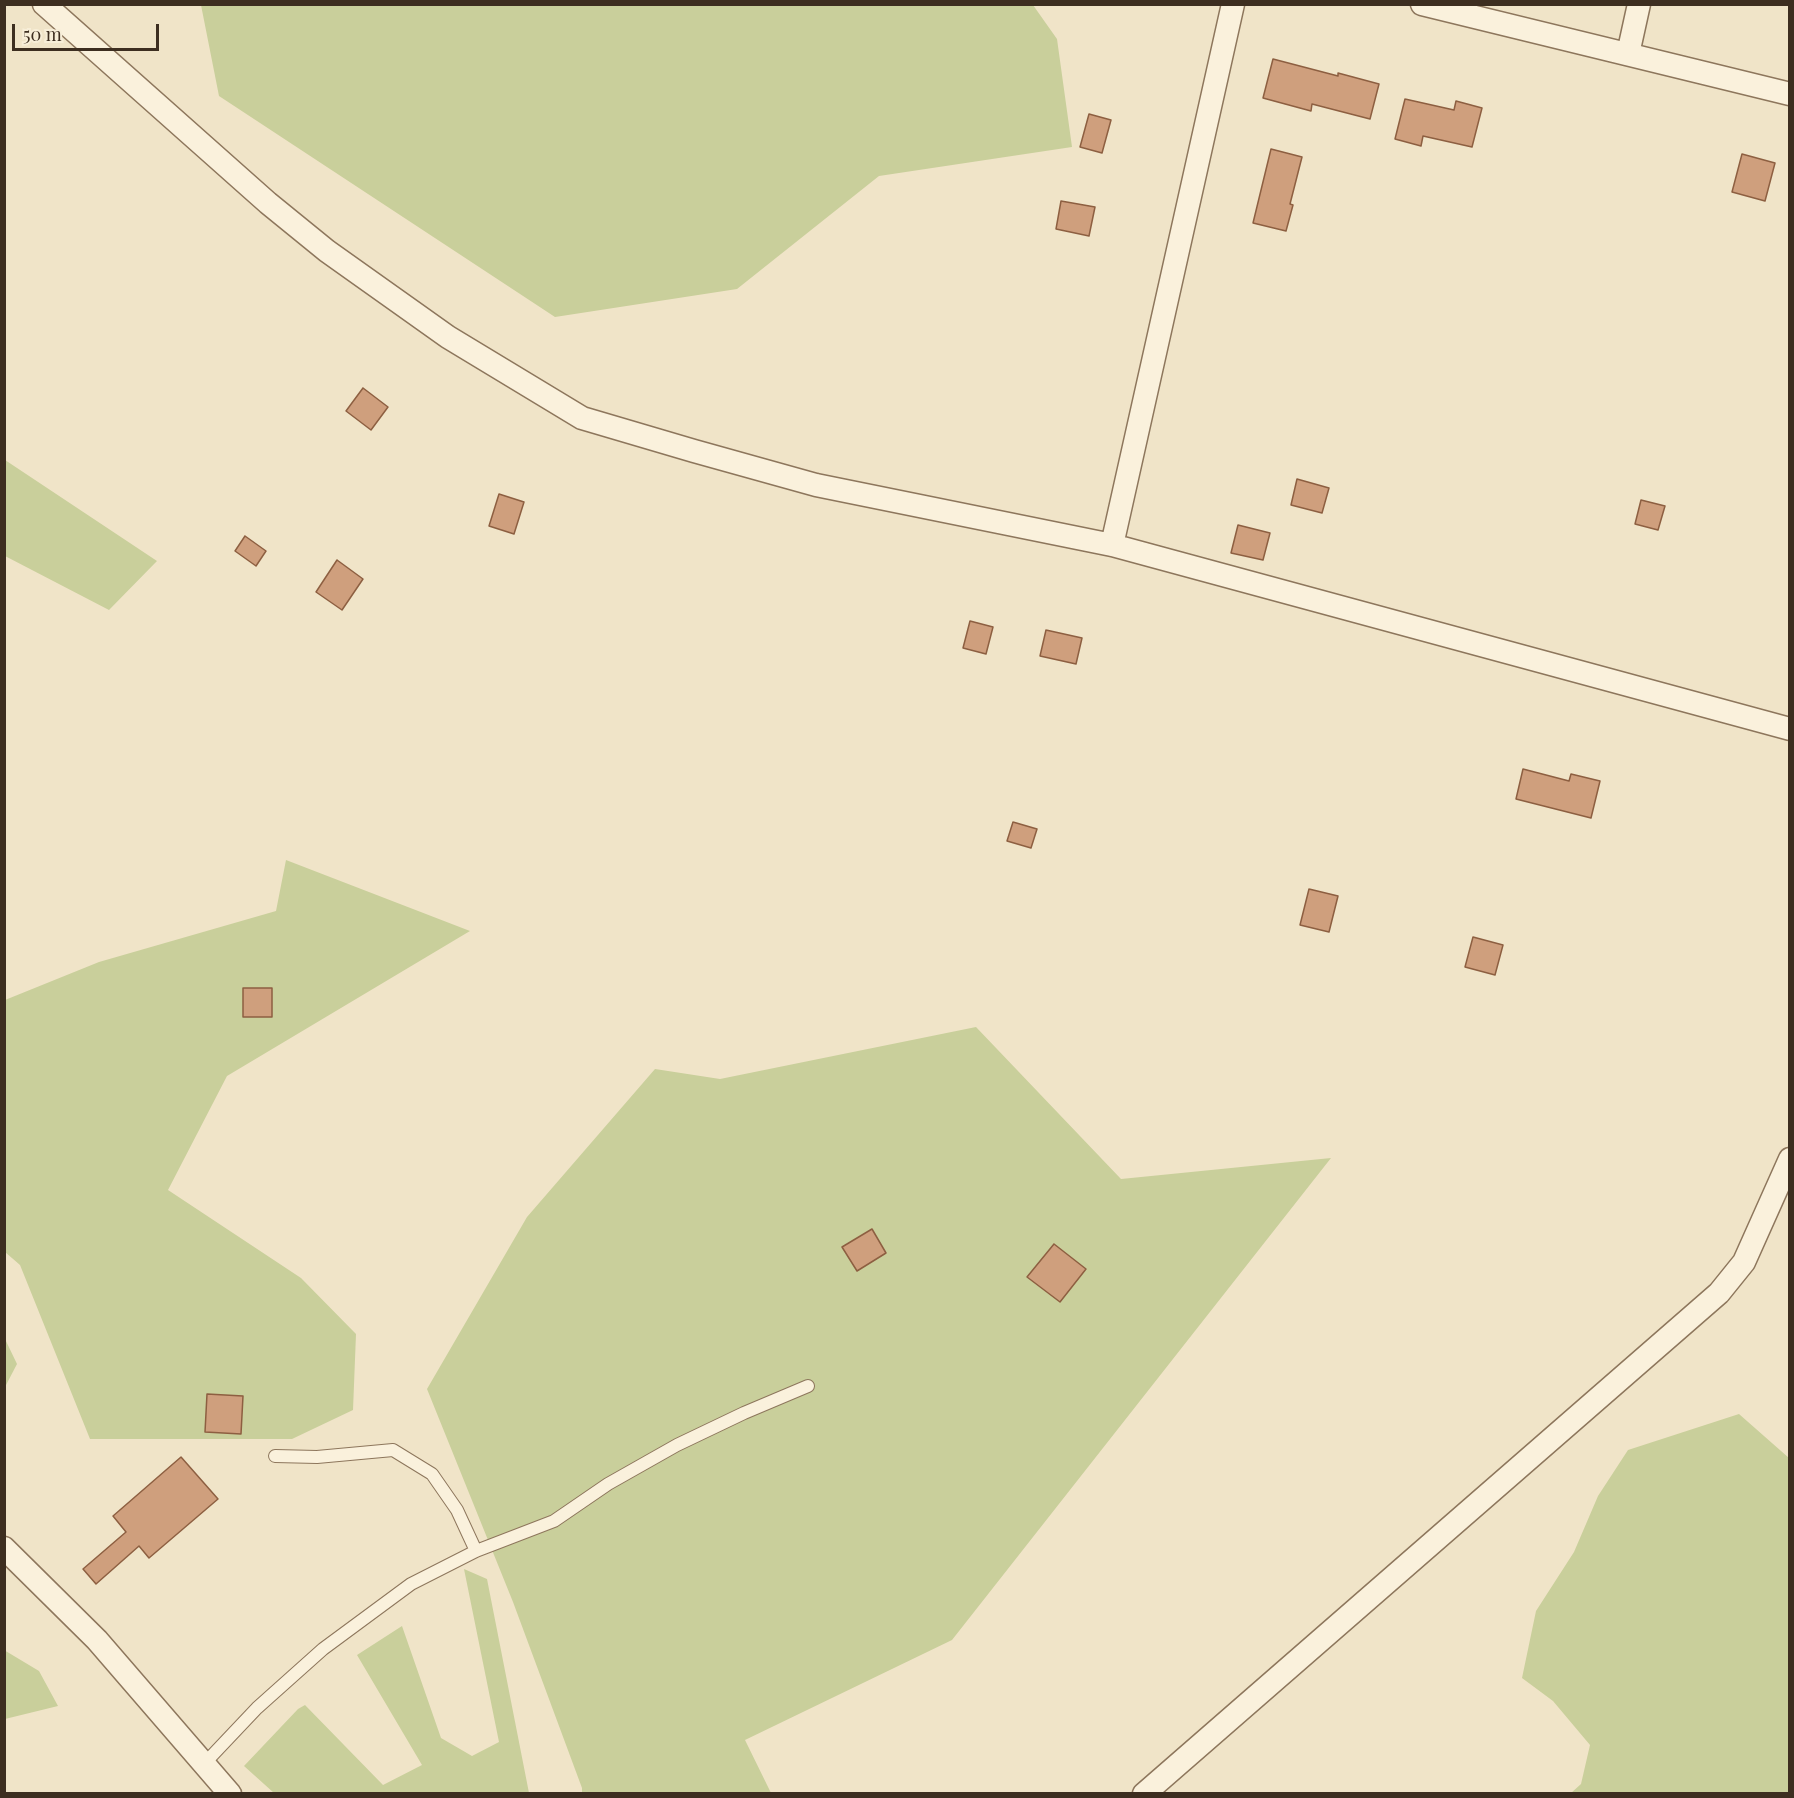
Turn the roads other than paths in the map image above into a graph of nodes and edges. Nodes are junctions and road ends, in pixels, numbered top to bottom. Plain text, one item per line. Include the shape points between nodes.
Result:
1 (44, 4) edge
2 (1233, 4) edge
3 (1422, 4) edge
4 (1639, 4) edge
5 (1628, 54) junction
6 (1790, 93) edge
7 (1112, 545) junction
8 (1790, 729) edge
9 (1790, 1159) edge
10 (808, 1386) dead end
11 (275, 1456) dead end
12 (4, 1548) edge
13 (476, 1551) junction
14 (204, 1764) junction
15 (230, 1794) edge
16 (1144, 1794) edge

1 - 7 street via 327,251 448,337 582,418 816,485
2 - 7 street
3 - 5 street
4 - 5 street
5 - 6 street
7 - 8 street
9 - 16 street via 1744,1262 1719,1293
10 - 13 lane via 677,1445 608,1484 554,1521
11 - 13 lane via 317,1457 393,1450 432,1473
12 - 14 street via 97,1640
13 - 14 lane via 411,1584 323,1649 257,1708
14 - 15 street

